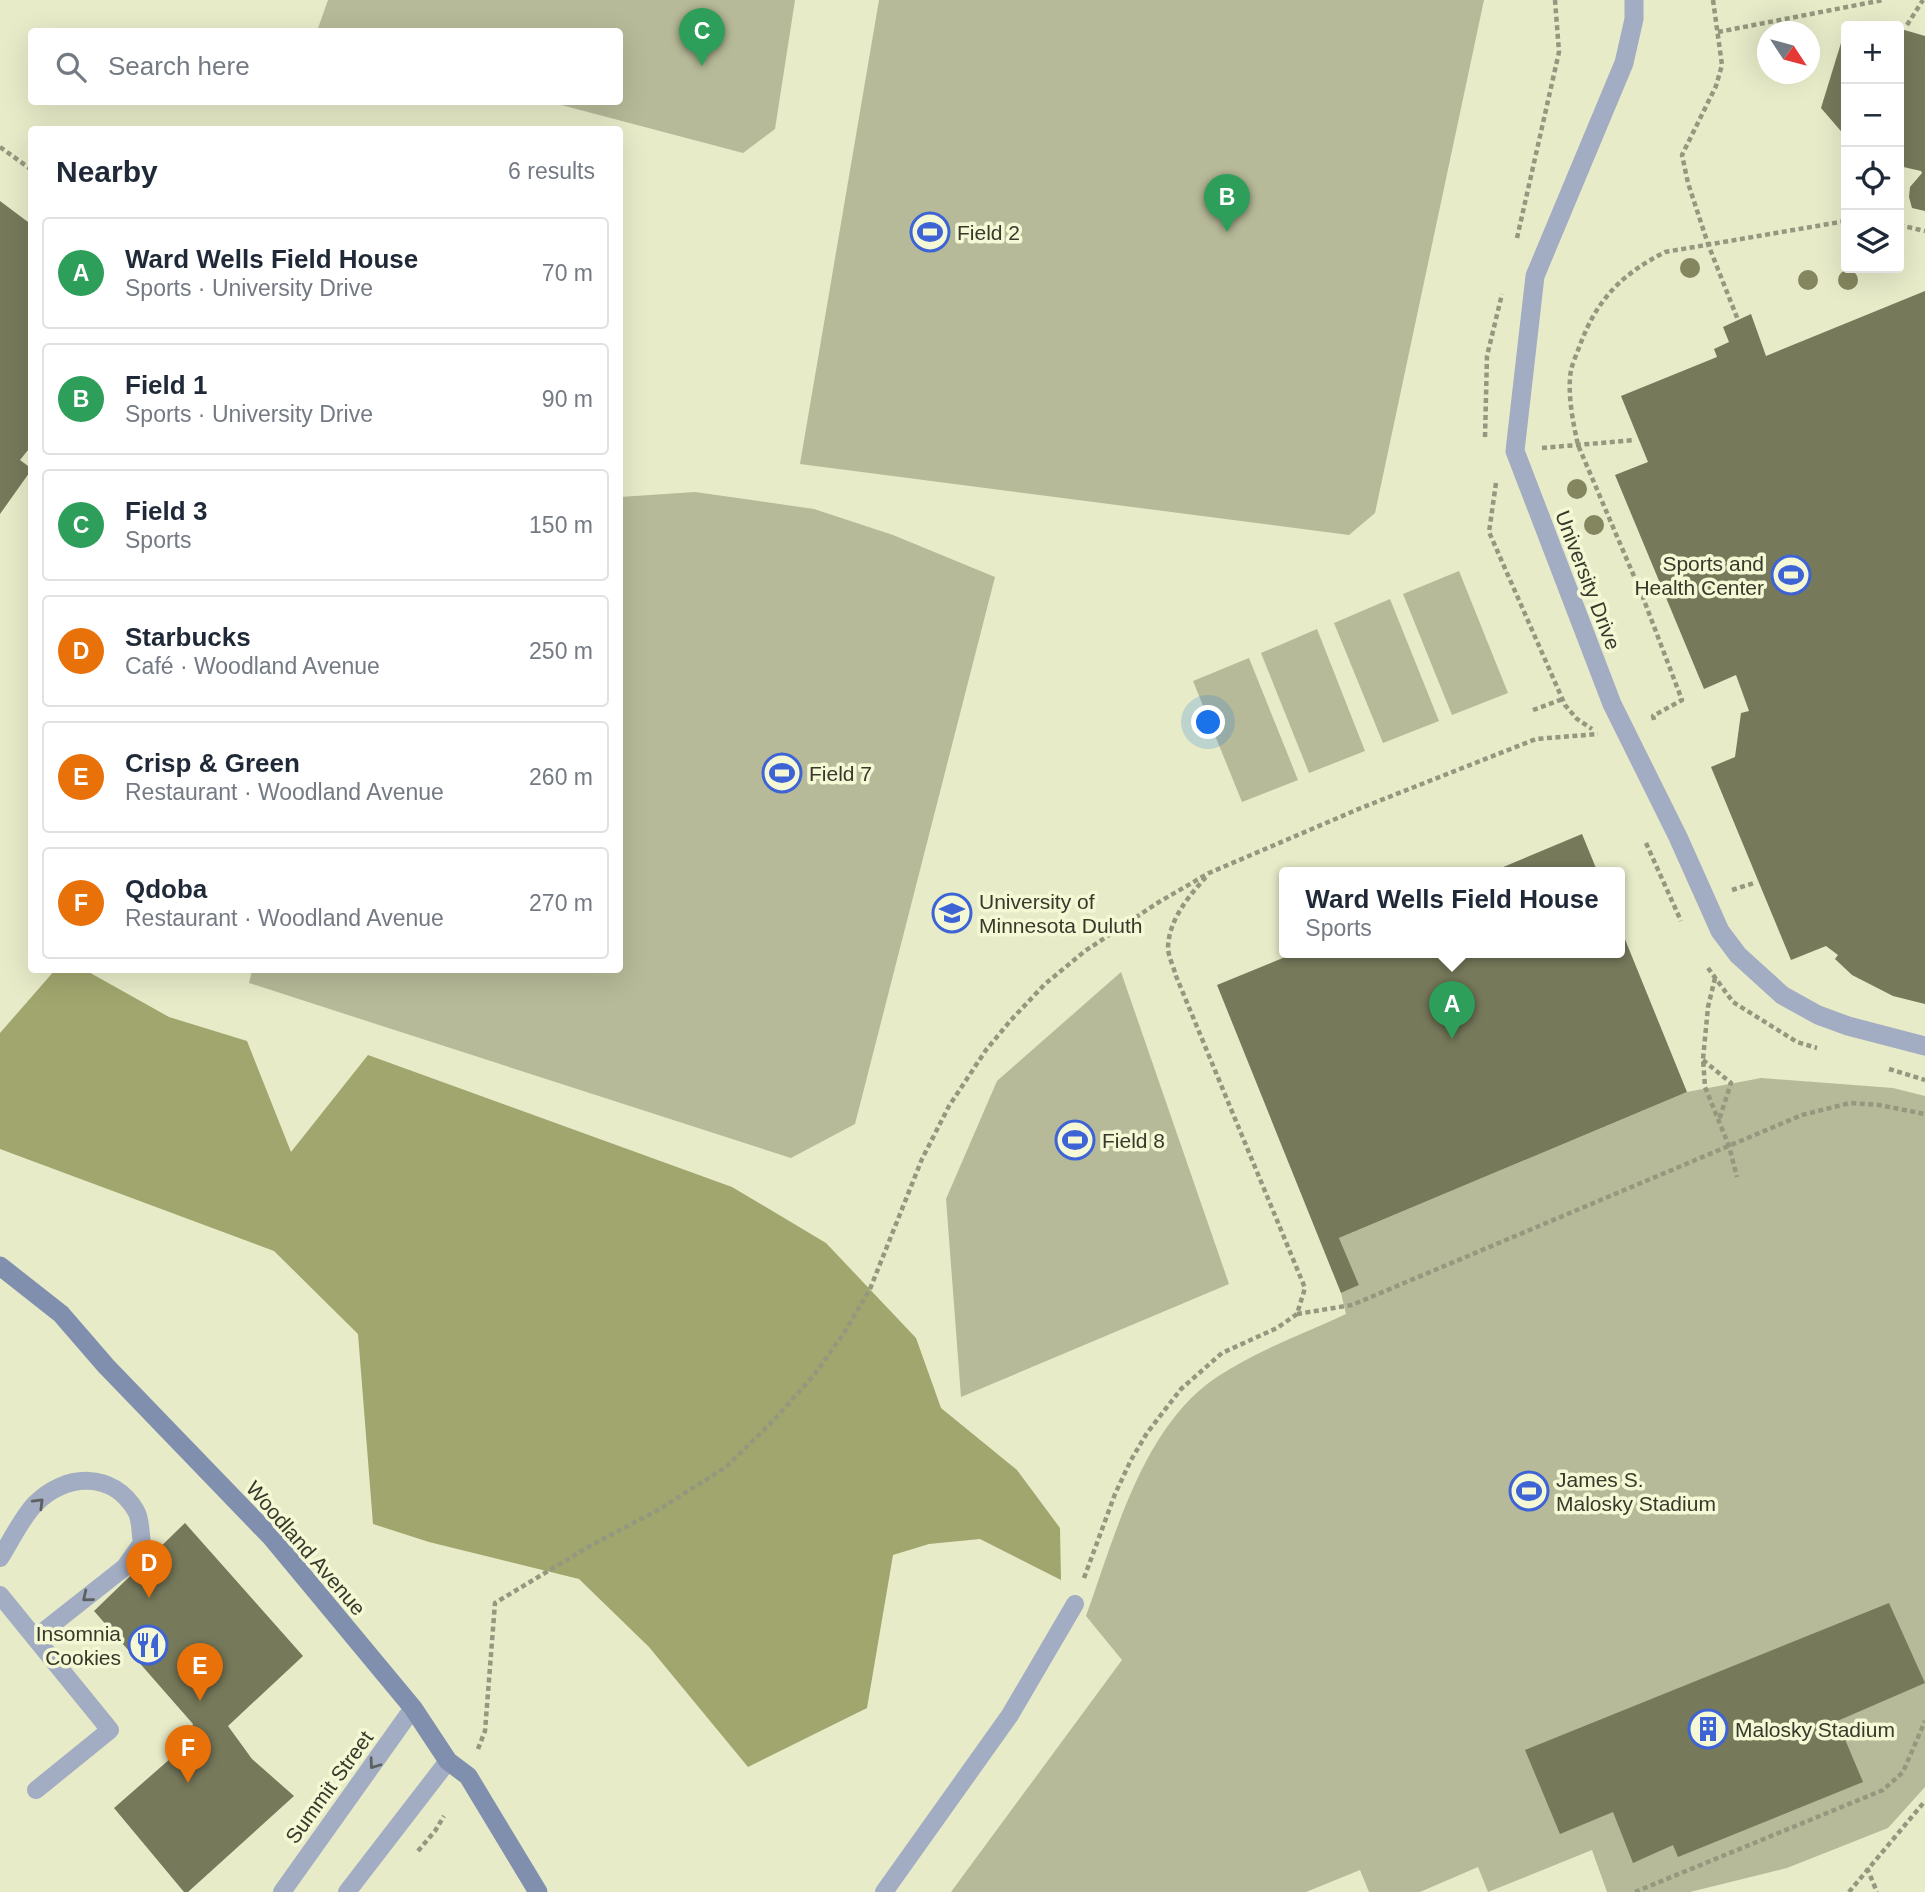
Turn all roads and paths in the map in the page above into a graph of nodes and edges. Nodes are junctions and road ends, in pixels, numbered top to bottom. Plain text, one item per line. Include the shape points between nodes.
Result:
1 (1634, 0) edge
2 (1713, 0) edge
3 (1883, 0) edge
4 (1923, 0) edge
5 (1907, 25) dead end
6 (1718, 32) junction
7 (0, 147) edge
8 (28, 167) edge
9 (1841, 221) edge
10 (1904, 226) edge
11 (1925, 231) edge
12 (1708, 244) junction
13 (1738, 320) dead end
14 (1635, 440) dead end
15 (1578, 445) junction
16 (1515, 451) junction
17 (1563, 699) dead end
18 (1533, 710) dead end
19 (1657, 729) dead end
20 (1599, 734) dead end
21 (1209, 873) junction
22 (1754, 883) dead end
23 (1728, 891) dead end
24 (1715, 978) dead end
25 (1925, 1046) edge
26 (1703, 1059) junction
27 (1925, 1114) edge
28 (1719, 1121) junction
29 (1729, 1146) junction
30 (1737, 1177) dead end
31 (0, 1266) edge
32 (1297, 1314) junction
33 (0, 1558) edge
34 (0, 1595) edge
35 (1075, 1604) joint
36 (35, 1638) junction
37 (414, 1708) junction
38 (1925, 1721) edge
39 (485, 1731) dead end
40 (448, 1761) junction
41 (36, 1790) dead end
42 (1925, 1801) edge
43 (1867, 1868) junction
44 (282, 1892) edge
45 (347, 1892) edge
46 (538, 1892) edge
47 (884, 1892) edge
48 (1635, 1892) edge
49 (1849, 1892) edge
50 (1877, 1892) edge

1 - 16 street, University Drive via 1625,63 1535,276
2 - 6 path
3 - 6 path
4 - 5 path
6 - 12 path via 1722,65 1716,86 1682,155
7 - 8 path
9 - 12 path
10 - 11 path
12 - 13 path
12 - 15 path via 1665,252 1641,264 1612,287 1589,322 1571,370 1572,421
14 - 15 path
15 - 16 path
15 - 19 path via 1682,700 1653,716
16 - 25 street, University Drive via 1612,704 1720,930 1738,955 1782,995 1828,1018
17 - 18 path
20 - 21 path via 1536,739
21 - 32 path via 1172,925 1168,951 1305,1288
21 - 39 path via 1085,951 1045,984 986,1050 934,1132 870,1289 814,1375 774,1421 726,1467 495,1603
22 - 23 path
24 - 26 path
26 - 28 path via 1705,1087
26 - 28 path via 1731,1083
27 - 29 path via 1850,1102 1802,1115
28 - 29 path
29 - 30 path
29 - 32 path via 1352,1304
31 - 37 main road, Woodland Avenue via 61,1314 271,1537
32 - 35 path via 1222,1353 1181,1389 1147,1433 1115,1494
33 -> 36 lane via 35,1504 60,1484 92,1479 116,1488 138,1512 142,1543 125,1567
34 - 36 lane
35 - 47 lane via 1010,1715
36 - 41 lane via 110,1730
37 - 40 main road, Woodland Avenue
37 -> 44 lane, Summit Street
38 - 48 path via 1903,1772 1883,1790
40 - 45 lane
40 - 46 main road, Woodland Avenue via 468,1776
42 - 43 path
43 - 49 path
43 - 50 path

